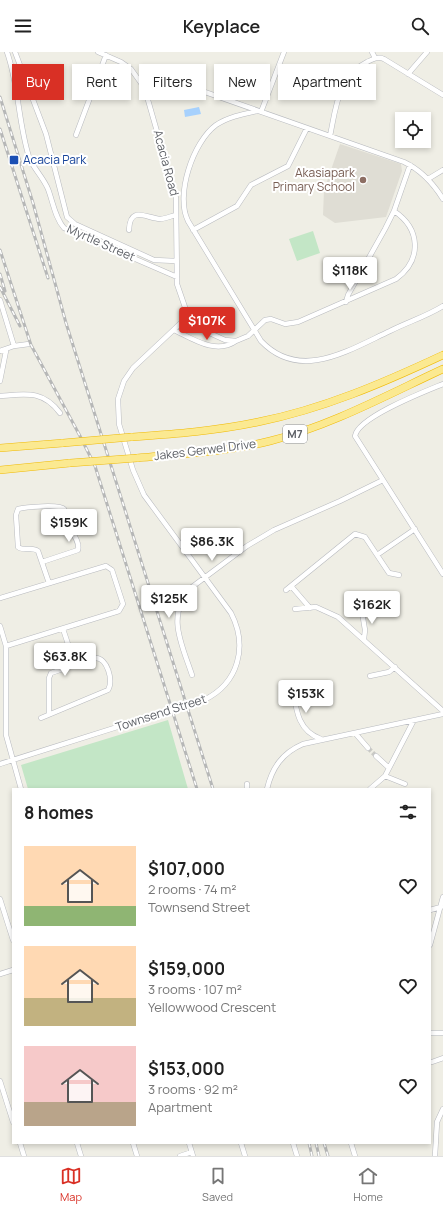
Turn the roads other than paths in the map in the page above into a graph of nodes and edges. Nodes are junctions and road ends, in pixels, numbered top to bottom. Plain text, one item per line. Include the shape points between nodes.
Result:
1 (7, 52) edge
2 (16, 52) edge
3 (98, 52) edge
4 (284, 52) edge
5 (372, 52) edge
6 (427, 52) edge
7 (106, 55) junction
8 (375, 58) junction
9 (408, 74) junction
10 (206, 93) edge
11 (443, 95) edge
12 (259, 112) junction
13 (307, 128) junction
14 (76, 135) dead end
15 (330, 136) junction
16 (410, 165) junction
17 (443, 170) edge
18 (428, 179) junction
19 (443, 199) edge
20 (394, 211) junction
21 (176, 215) junction
22 (129, 230) dead end
23 (193, 230) junction
24 (176, 261) junction
25 (177, 277) junction
26 (0, 300) edge
27 (346, 302) junction
28 (443, 306) edge
29 (183, 320) junction
30 (174, 330) junction
31 (254, 330) junction
32 (236, 341) junction
33 (29, 344) dead end
34 (14, 346) junction
35 (0, 351) edge
36 (6, 351) junction
37 (443, 355) edge
38 (443, 369) edge
39 (443, 372) edge
40 (0, 381) edge
41 (412, 383) junction
42 (443, 384) edge
43 (0, 396) edge
44 (60, 413) dead end
45 (0, 448) edge
46 (0, 470) edge
47 (383, 480) junction
48 (415, 529) junction
49 (377, 555) junction
50 (42, 562) junction
51 (443, 574) edge
52 (399, 575) dead end
53 (205, 577) junction
54 (49, 583) junction
55 (291, 586) junction
56 (286, 590) dead end
57 (0, 598) edge
58 (310, 608) junction
59 (295, 609) dead end
60 (362, 612) dead end
61 (0, 626) edge
62 (63, 629) junction
63 (364, 639) junction
64 (6, 646) junction
65 (75, 665) junction
66 (395, 667) junction
67 (0, 671) edge
68 (6, 671) junction
69 (192, 675) dead end
70 (370, 676) dead end
71 (292, 689) dead end
72 (443, 713) edge
73 (49, 714) junction
74 (41, 718) dead end
75 (414, 720) junction
76 (355, 733) junction
77 (323, 739) junction
78 (368, 748) tunnel mouth
79 (376, 756) tunnel mouth
80 (13, 760) junction
81 (0, 764) edge
82 (388, 767) junction
83 (384, 776) junction
84 (405, 784) dead end
85 (21, 788) edge
86 (267, 788) edge
87 (371, 788) edge
88 (443, 897) edge
89 (0, 899) edge
90 (442, 907) edge
91 (431, 910) edge
92 (12, 937) edge
93 (431, 942) edge
94 (12, 970) edge
95 (0, 974) edge
96 (431, 1033) edge
97 (443, 1033) edge
98 (443, 1058) edge
99 (432, 1062) dead end
100 (0, 1081) edge
101 (443, 1110) edge
102 (12, 1119) edge
103 (20, 1144) edge
104 (77, 1144) edge
105 (133, 1144) edge
106 (189, 1144) edge
107 (240, 1144) edge
108 (293, 1144) edge
109 (351, 1144) edge
110 (193, 1154) edge
111 (24, 1156) edge
112 (81, 1156) edge
113 (137, 1156) edge
114 (180, 1156) edge
115 (245, 1156) edge
116 (297, 1156) edge
117 (355, 1156) edge
118 (435, 1156) edge

1 - 25 street, Myrtle Street via 30,158 47,187 60,223 64,228
2 - 24 street via 46,134 67,218 154,260
3 - 7 street, Acacia Road
4 - 12 street
5 - 8 street
6 - 9 street
7 - 14 street
7 - 21 street, Acacia Road via 131,70 145,91 174,190
8 - 9 street via 384,59
8 - 15 street via 354,70 345,82 337,99
9 - 11 street
10 - 12 street
12 - 13 street
12 - 23 street via 227,119 216,125 196,150 182,193 184,213
13 - 15 street
13 - 23 street via 288,166 251,185 237,206
15 - 16 street
16 - 18 street
16 - 20 street
17 - 18 street
18 - 19 street
20 - 27 street
20 - 27 street via 404,220 414,241 413,260 409,268 396,279
21 - 22 street via 159,219 144,214 136,215 131,220
21 - 24 street, Acacia Road
23 - 31 street
24 - 25 street, Acacia Road
25 - 29 street, Acacia Road via 180,294 187,310
26 - 34 street
27 - 31 street via 298,322 284,324 264,320
28 - 31 street via 349,350 317,360 295,361 276,355 261,341
29 - 30 street, Townsend Street
29 - 32 street via 225,340
30 - 32 street via 213,347 222,348
30 - 53 street, Townsend Street via 124,380 118,398 118,420 133,470 144,495
31 - 32 street
33 - 34 street
34 - 36 street
35 - 36 street
36 - 40 street
37 - 45 highway, Jakes Gerwel Drive / M7, bridge via 367,390 294,414 222,429
38 - 41 highway, Jakes Gerwel Drive / M7
39 - 41 highway
41 - 46 highway, Jakes Gerwel Drive / M7, bridge via 324,423 278,439 225,450
42 - 47 street via 393,405 356,432 356,439
43 - 44 street via 39,396 51,402
47 - 48 street
47 - 53 street via 274,530
48 - 49 street
48 - 51 street
49 - 52 street via 389,573
49 - 55 street via 365,537 355,534
50 - 50 street via 36,550 22,550 18,547 18,508 55,506 65,510 66,522 78,550
50 - 54 street
53 - 69 street via 185,594 177,614 179,634
53 - 80 street, Townsend Street, bridge via 231,613 238,628 240,643 236,667 227,683 215,695
54 - 57 street
54 - 62 street via 108,566 112,570 122,601 119,611
55 - 56 street
55 - 58 street
58 - 59 street
58 - 63 street via 324,610 338,617
60 - 63 street
61 - 64 street
62 - 64 street
62 - 65 street
63 - 66 street
64 - 68 street
65 - 73 street via 50,674
65 - 73 street via 102,659 110,688
66 - 70 street via 389,672
66 - 72 street
67 - 68 street
68 - 80 street via 6,735
71 - 77 street via 299,721 314,736
72 - 75 street
73 - 74 street
75 - 76 street
75 - 82 street
76 - 77 street
76 - 78 street
77 - 86 street via 303,744 284,755 274,769
79 - 82 street
80 - 81 street, Townsend Street
80 - 85 street
82 - 83 street
83 - 84 street
83 - 87 street
88 - 90 street
89 - 92 street
90 - 91 street
90 - 93 street
94 - 95 street
96 - 97 street
98 - 99 street
100 - 102 street
101 - 118 street via 436,1122
103 - 111 street
104 - 112 street
105 - 113 street
106 - 110 street
107 - 115 street
108 - 116 street
109 - 117 street
110 - 114 street

